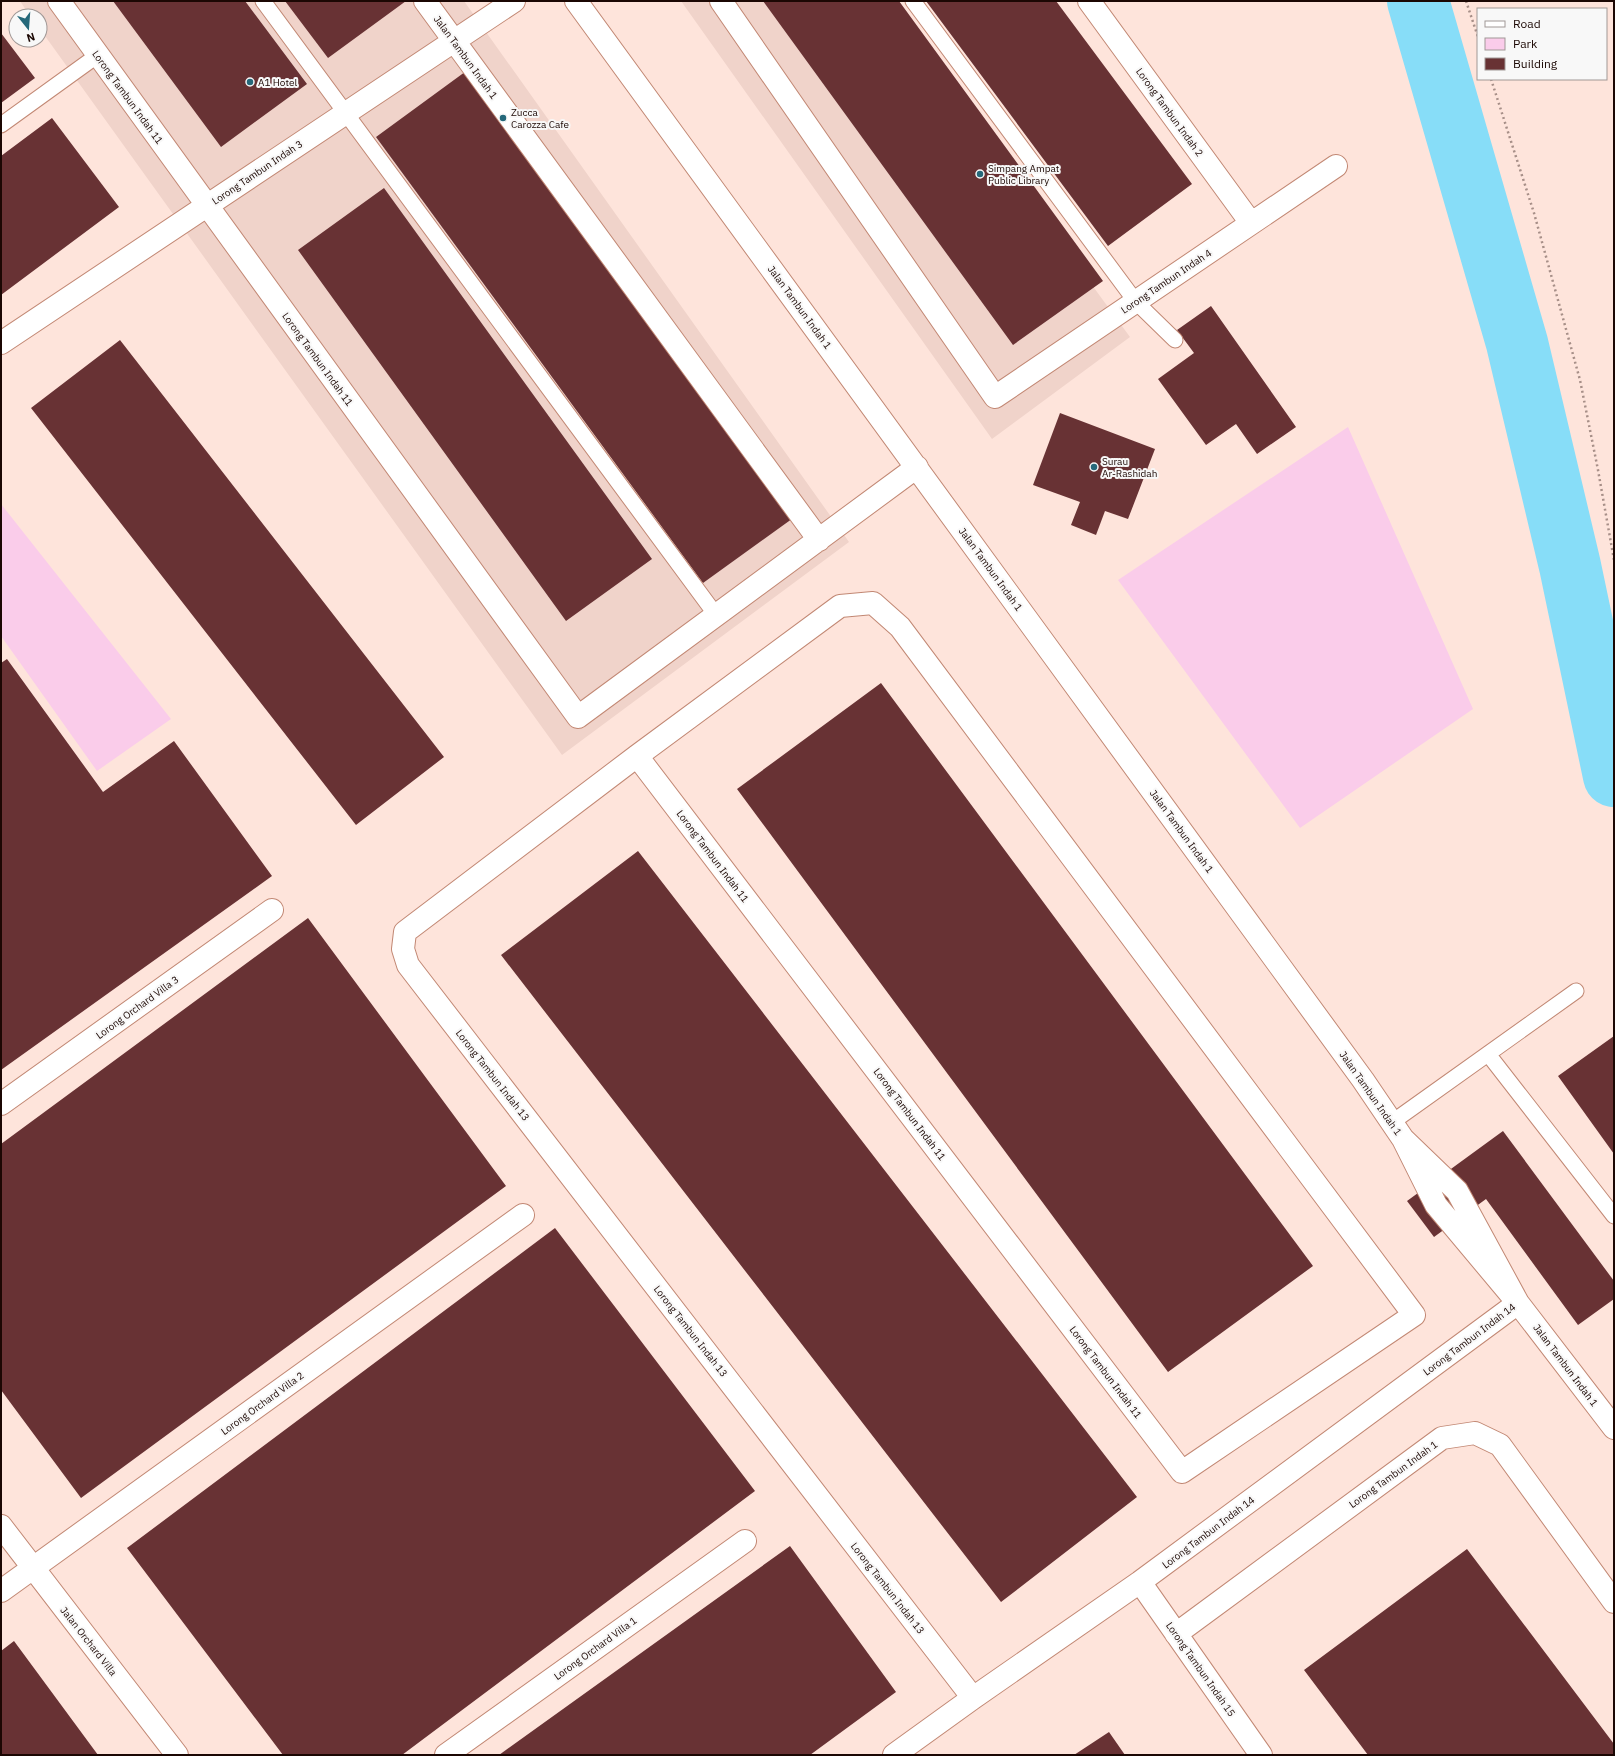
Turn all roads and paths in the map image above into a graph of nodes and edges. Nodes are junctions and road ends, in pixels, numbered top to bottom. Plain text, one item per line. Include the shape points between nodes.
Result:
1 (59, 1) edge
2 (262, 1) edge
3 (425, 1) edge
4 (514, 1) edge
5 (576, 1) edge
6 (721, 1) edge
7 (913, 1) edge
8 (1088, 1) edge
9 (1466, 1) edge
10 (1477, 35) edge
11 (454, 41) junction
12 (98, 55) junction
13 (1491, 80) edge
14 (345, 114) junction
15 (1, 125) edge
16 (1336, 166) dead end
17 (206, 206) junction
18 (1252, 223) junction
19 (1136, 302) junction
20 (1175, 340) dead end
21 (1, 343) edge
22 (917, 467) junction
23 (819, 540) junction
24 (1614, 560) edge
25 (716, 615) junction
26 (637, 756) junction
27 (272, 910) dead end
28 (1576, 991) dead end
29 (1488, 1054) junction
30 (1, 1104) edge
31 (1397, 1131) junction
32 (523, 1215) dead end
33 (1614, 1216) edge
34 (1518, 1303) junction
35 (1614, 1428) edge
36 (1, 1526) edge
37 (745, 1541) dead end
38 (33, 1568) junction
39 (1140, 1582) junction
40 (1, 1591) edge
41 (1614, 1602) edge
42 (1176, 1634) junction
43 (973, 1698) junction
44 (177, 1755) edge
45 (446, 1755) edge
46 (894, 1755) edge
47 (1261, 1755) edge

1 - 12 street, Lorong Tambun Indah 11
2 - 14 lane
3 - 11 street, Jalan Tambun Indah 1
4 - 11 street, Lorong Tambun Indah 3
5 - 22 street, Jalan Tambun Indah 1
6 - 19 street, Lorong Tambun Indah 4 via 995,397
7 - 19 lane
8 - 18 street, Lorong Tambun Indah 2
9 - 10 path
11 - 14 street, Lorong Tambun Indah 3
11 - 23 street, Jalan Tambun Indah 1
12 - 15 lane
12 - 17 street, Lorong Tambun Indah 11
13 - 24 path via 1534,213 1580,380
14 - 17 street, Lorong Tambun Indah 3
14 - 25 lane
16 - 18 street, Lorong Tambun Indah 4
17 - 21 street, Lorong Tambun Indah 3
17 - 25 street, Lorong Tambun Indah 11 via 578,717
18 - 19 street, Lorong Tambun Indah 4
19 - 20 lane
22 - 23 street
22 - 31 street, Jalan Tambun Indah 1 via 1363,1080
23 - 25 street
26 - 26 street, Lorong Tambun Indah 11 via 1182,1472 1414,1315 900,627 873,603 840,606
26 - 43 street, Lorong Tambun Indah 13 via 406,932 403,949 408,965
27 - 30 street, Lorong Orchard Villa 3
28 - 29 lane
29 - 31 lane
29 - 33 lane
31 - 34 street, Jalan Tambun Indah 1 via 1457,1191
32 - 38 street, Lorong Orchard Villa 2
34 - 35 street, Jalan Tambun Indah 1
34 - 39 street, Lorong Tambun Indah 14
36 - 38 street, Jalan Orchard Villa
37 - 45 street, Lorong Orchard Villa 1
38 - 40 street, Lorong Orchard Villa 2
38 - 44 street, Jalan Orchard Villa
39 - 42 street, Lorong Tambun Indah 15
39 - 43 street, Lorong Tambun Indah 14
41 - 42 street, Lorong Tambun Indah 1 via 1500,1445 1475,1433 1442,1438
42 - 47 street, Lorong Tambun Indah 15
43 - 46 street, Lorong Tambun Indah 14

